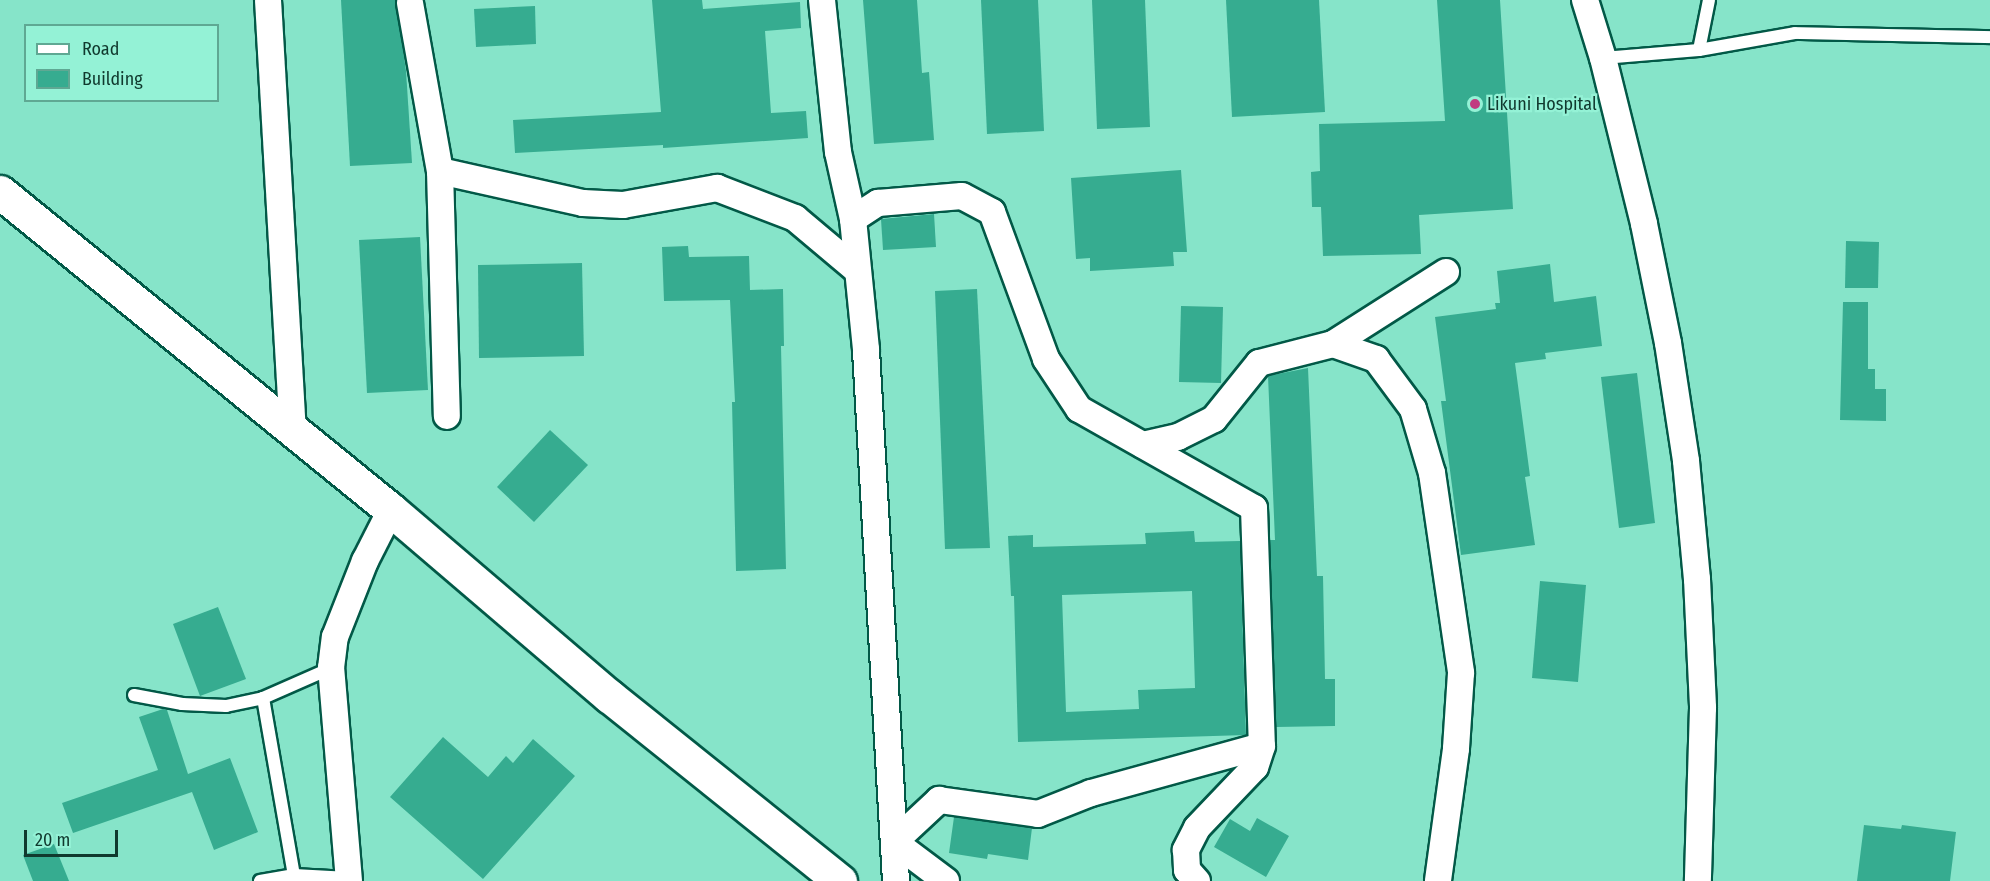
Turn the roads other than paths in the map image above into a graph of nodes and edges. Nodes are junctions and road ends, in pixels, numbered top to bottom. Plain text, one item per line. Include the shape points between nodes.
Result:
1 (267, 0) edge
2 (822, 0) edge
3 (1585, 0) edge
4 (1709, 0) edge
5 (410, 3) dead end
6 (1990, 37) edge
7 (1699, 50) junction
8 (1603, 58) junction
9 (440, 171) junction
10 (3, 191) edge
11 (853, 219) junction
12 (858, 271) junction
13 (1446, 272) dead end
14 (1333, 344) junction
15 (447, 416) dead end
16 (292, 430) junction
17 (1143, 445) junction
18 (391, 510) junction
19 (331, 668) junction
20 (134, 695) dead end
21 (263, 698) junction
22 (1262, 746) junction
23 (894, 842) junction
24 (294, 875) junction
25 (828, 877) edge
26 (349, 879) edge
27 (260, 881) edge
28 (896, 881) edge
29 (946, 881) edge
30 (1197, 881) edge
31 (1438, 881) edge
32 (1698, 881) edge

1 - 16 street
2 - 11 street via 837,153
3 - 8 street
4 - 7 lane
5 - 9 street
6 - 7 lane via 1795,33
7 - 8 lane
8 - 32 street via 1646,235 1686,460 1697,579 1702,708
9 - 12 street via 583,203 623,205 717,188 795,218
9 - 15 street
10 - 16 main road
11 - 12 street
11 - 17 street via 878,203 962,196 992,212 1046,359 1079,409
12 - 23 street via 866,350
13 - 14 street
14 - 17 street via 1258,363 1214,419 1178,437
14 - 31 street via 1376,359 1413,409 1432,473 1461,673 1456,749
16 - 18 main road
17 - 22 street via 1254,508
18 - 19 street via 364,561 335,637
18 - 25 main road
19 - 21 lane
19 - 26 street
20 - 21 lane via 182,704 226,706
21 - 24 lane
22 - 23 street via 1091,793 1038,814 939,800
22 - 30 street via 1255,767 1197,828 1186,850 1187,870
23 - 28 street
23 - 29 street
24 - 26 lane
24 - 27 lane

